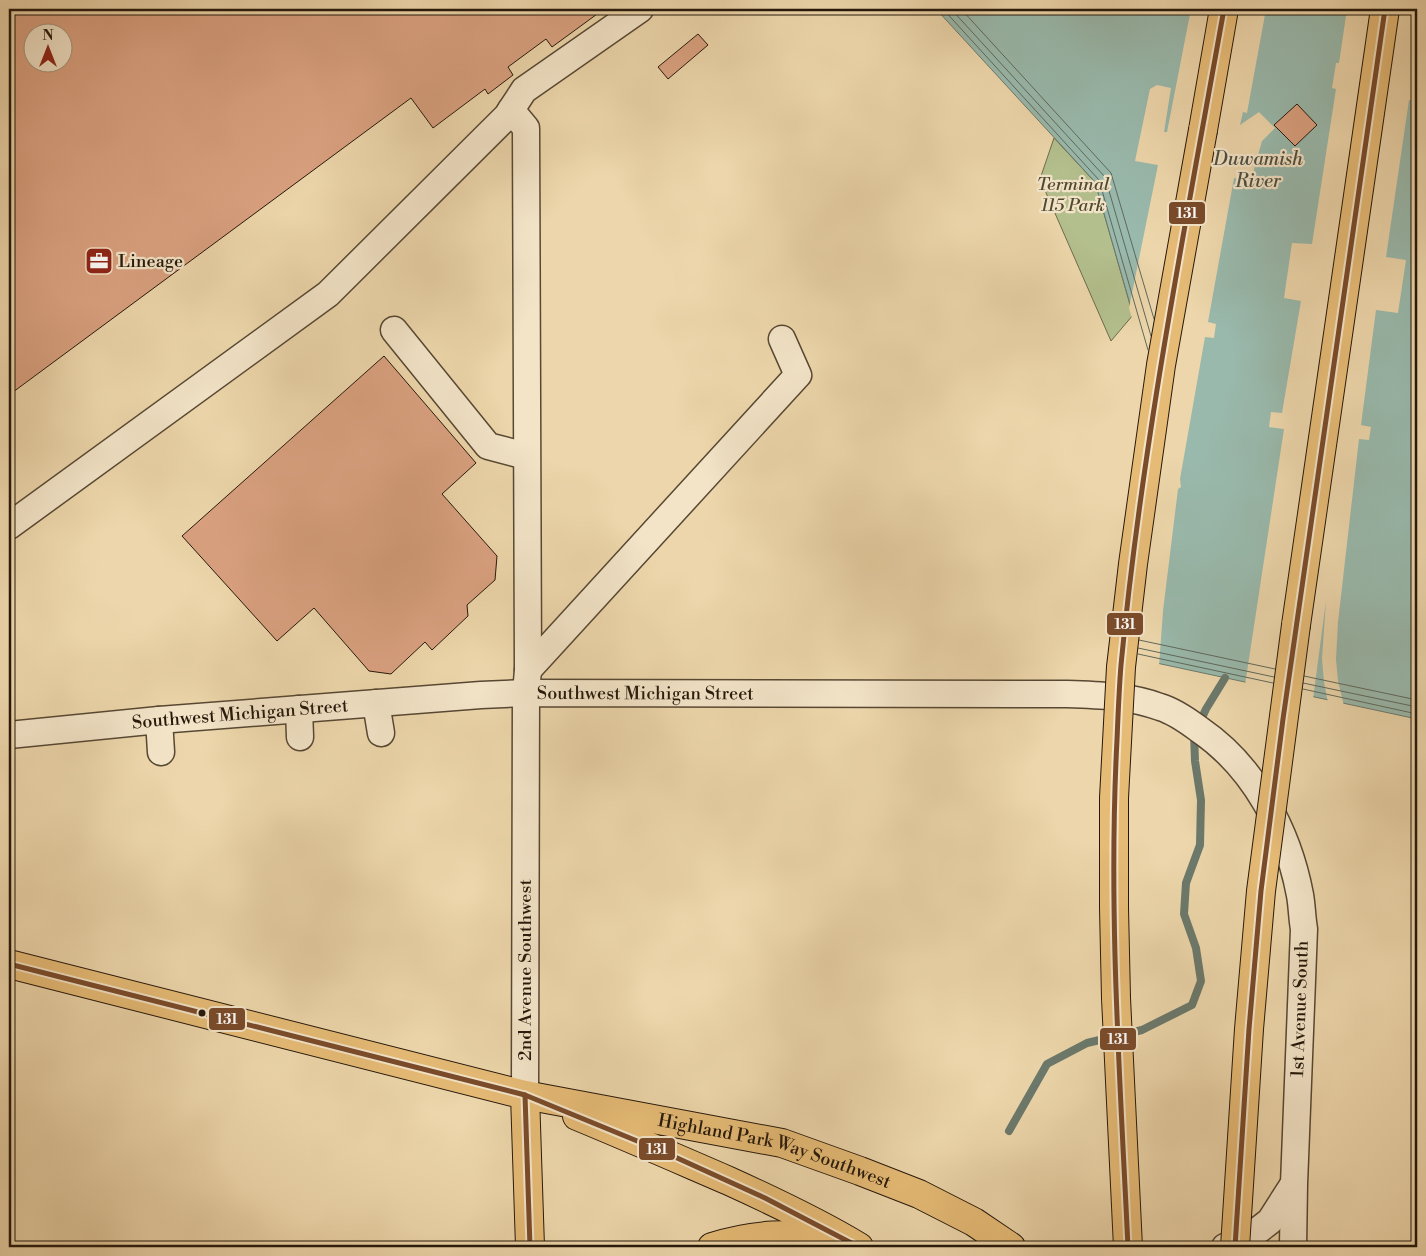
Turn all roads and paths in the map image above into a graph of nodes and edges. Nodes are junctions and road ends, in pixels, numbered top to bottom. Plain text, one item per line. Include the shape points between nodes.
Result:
1 (640, 9) edge
2 (1224, 9) edge
3 (1385, 9) edge
4 (511, 110) junction
5 (394, 330) dead end
6 (782, 339) dead end
7 (526, 456) junction
8 (9, 526) edge
9 (527, 681) junction
10 (376, 703) junction
11 (299, 709) junction
12 (158, 720) junction
13 (381, 733) dead end
14 (9, 735) edge
15 (300, 737) dead end
16 (161, 752) dead end
17 (1252, 782) joint
18 (9, 964) edge
19 (525, 1095) junction
20 (1294, 1184) junction
21 (850, 1242) edge
22 (530, 1247) edge
23 (712, 1247) edge
24 (1011, 1247) edge
25 (1128, 1247) edge
26 (1225, 1247) edge
27 (1235, 1247) edge
28 (1293, 1247) edge

1 - 4 street via 524,90
2 - 25 main road, bridge via 1161,365 1121,667 1114,798 1114,908
3 - 27 main road, bridge via 1282,719 1262,881
4 - 7 street, 2nd Avenue Southwest via 526,128
4 - 8 street via 328,294
5 - 7 street via 488,446
6 - 9 street via 798,375
7 - 9 street, 2nd Avenue Southwest
9 - 10 street, Southwest Michigan Street via 481,695
9 - 17 street, Southwest Michigan Street via 1104,695 1136,699 1163,707 1215,740
9 - 19 street, 2nd Avenue Southwest
10 - 11 street, Southwest Michigan Street
10 - 13 street
11 - 12 street, Southwest Michigan Street
11 - 15 street
12 - 14 street, Southwest Michigan Street
12 - 16 street
17 - 20 street, 1st Avenue South via 1269,808 1284,841 1300,896 1304,929
18 - 19 main road, Highland Park Way Southwest
19 - 21 main road, Highland Park Way Southwest via 664,1152 765,1198
19 - 22 main road, 2nd Avenue Southwest
19 - 24 main road, Highland Park Way Southwest via 782,1143 919,1194 974,1222
20 - 26 street via 1270,1221 1252,1235
20 - 28 street, 1st Avenue South
21 - 23 main road via 772,1235 736,1239

